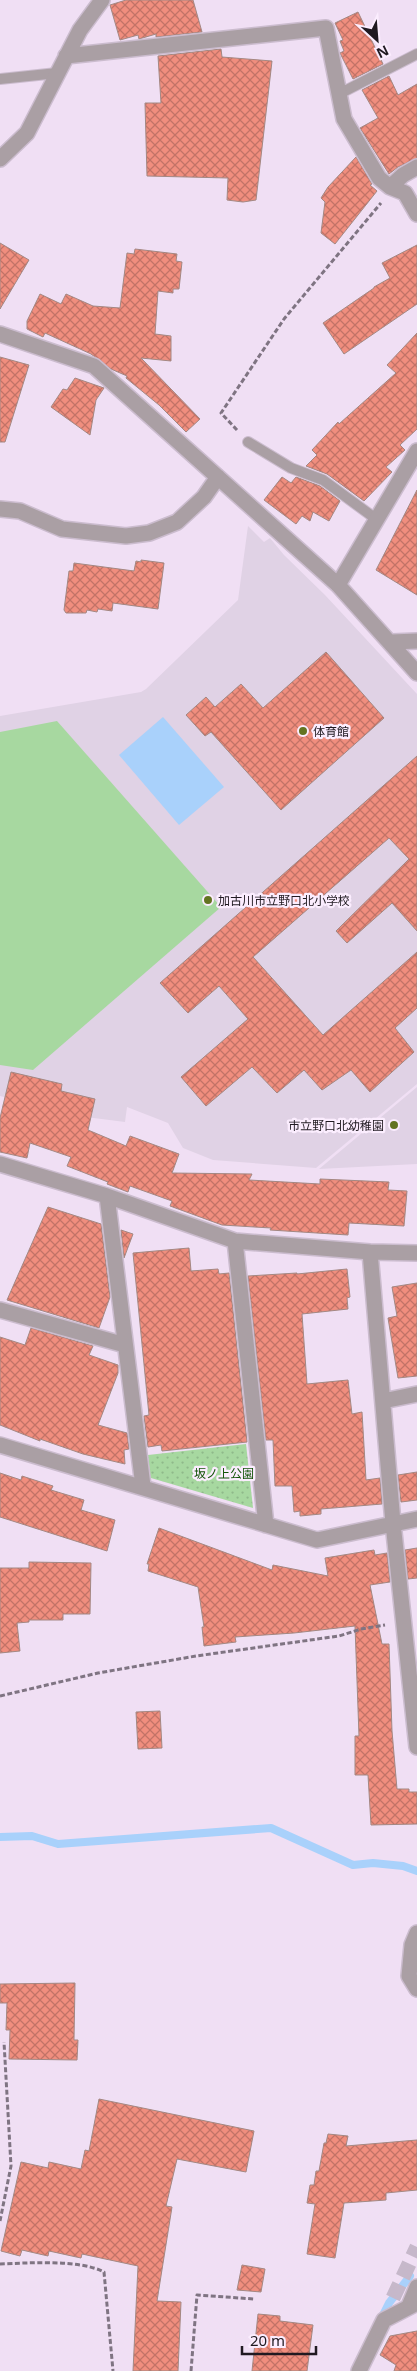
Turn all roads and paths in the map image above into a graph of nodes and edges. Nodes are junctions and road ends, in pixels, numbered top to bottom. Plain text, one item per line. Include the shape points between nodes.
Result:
1 (102, 0) edge
2 (417, 54) edge
3 (66, 56) junction
4 (57, 73) junction
5 (0, 79) edge
6 (340, 94) junction
7 (0, 159) edge
8 (417, 167) edge
9 (390, 187) junction
10 (417, 214) edge
11 (0, 334) edge
12 (248, 442) joint
13 (417, 451) edge
14 (218, 477) junction
15 (0, 509) edge
16 (376, 520) junction
17 (338, 585) junction
18 (417, 641) edge
19 (392, 642) junction
20 (417, 672) edge
21 (0, 1164) edge
22 (106, 1196) junction
23 (236, 1241) junction
24 (370, 1252) junction
25 (417, 1253) edge
26 (0, 1310) edge
27 (125, 1345) junction
28 (417, 1394) edge
29 (383, 1401) junction
30 (0, 1445) edge
31 (143, 1486) junction
32 (417, 1519) edge
33 (393, 1524) junction
34 (266, 1525) junction
35 (403, 1622) junction
36 (411, 1640) edge
37 (0, 1696) edge
38 (417, 1747) edge
39 (417, 1933) edge
40 (417, 1989) edge
41 (4, 2042) dead end
42 (0, 2221) edge
43 (0, 2264) edge
44 (417, 2287) edge
45 (254, 2299) dead end
46 (413, 2304) edge
47 (113, 2371) edge
48 (191, 2371) edge
49 (359, 2371) edge

1 - 3 street
2 - 6 lane
3 - 4 street
3 - 6 street via 326,28
4 - 5 lane
4 - 7 street via 27,133
6 - 9 street via 344,119 379,178
8 - 9 street
9 - 10 street via 404,193
9 - 12 path via 377,210 284,319 220,414
11 - 14 street via 94,366
12 - 16 lane via 291,468 323,480
13 - 16 street
14 - 15 street via 177,522 150,533 126,536 62,529 20,511
14 - 17 street
16 - 17 street
17 - 19 street
18 - 19 street
19 - 20 street
21 - 22 street
22 - 23 street
22 - 27 street
23 - 24 street
23 - 34 street
24 - 25 street
24 - 29 street
26 - 27 street
27 - 31 street
28 - 29 street
29 - 33 street
30 - 31 street
31 - 34 street
32 - 33 street
33 - 34 street via 317,1540
33 - 35 street
35 - 36 street
35 - 37 path via 339,1636 98,1673
36 - 38 street
39 - 40 street via 412,1945 409,1976
41 - 42 path via 11,2166
43 - 47 path via 48,2262 96,2268 104,2272
44 - 46 street
45 - 48 path via 197,2295
46 - 49 street via 384,2320

